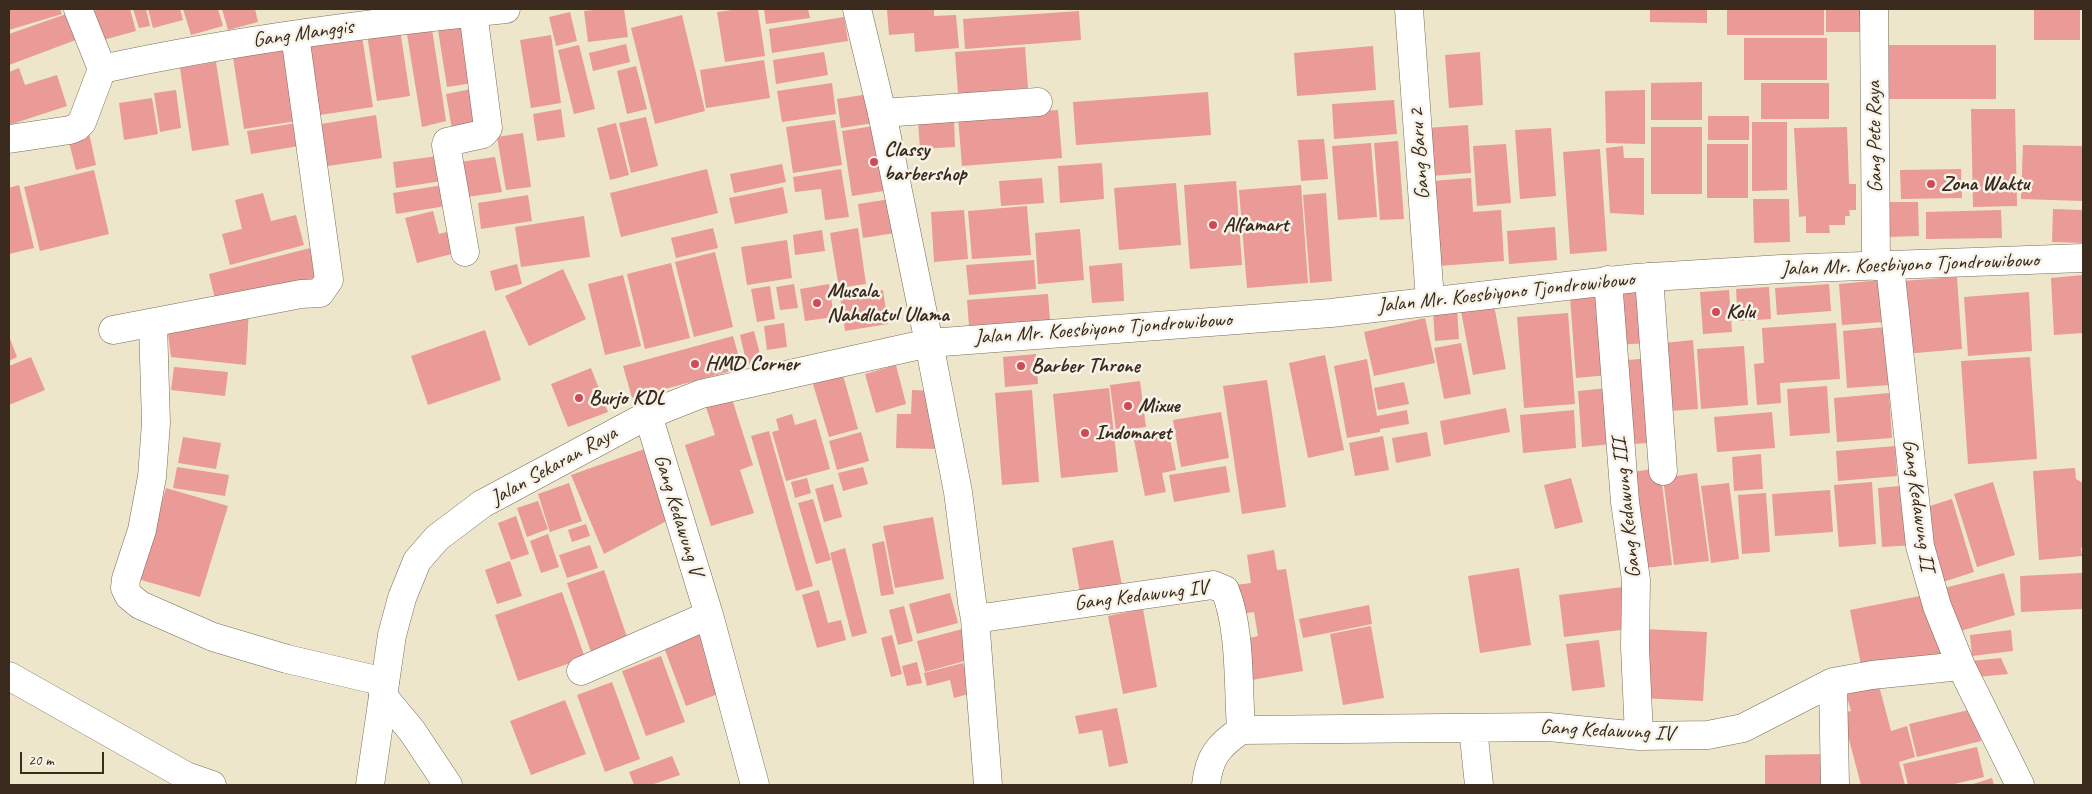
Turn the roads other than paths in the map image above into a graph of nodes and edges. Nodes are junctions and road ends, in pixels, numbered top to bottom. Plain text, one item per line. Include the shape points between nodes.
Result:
1 (78, 9) edge
2 (506, 9) edge
3 (857, 9) edge
4 (1409, 9) edge
5 (1874, 9) edge
6 (473, 12) junction
7 (295, 36) junction
8 (102, 69) junction
9 (1038, 102) dead end
10 (882, 113) junction
11 (9, 140) edge
12 (465, 252) dead end
13 (2083, 258) edge
14 (1883, 266) junction
15 (1649, 277) junction
16 (1608, 280) junction
17 (1430, 300) junction
18 (153, 324) junction
19 (113, 330) dead end
20 (930, 343) junction
21 (648, 415) junction
22 (1663, 471) dead end
23 (709, 615) junction
24 (976, 619) junction
25 (1961, 666) junction
26 (581, 671) dead end
27 (9, 676) edge
28 (1833, 682) junction
29 (384, 689) junction
30 (1472, 728) junction
31 (1241, 730) junction
32 (1639, 736) junction
33 (212, 785) edge
34 (370, 785) edge
35 (448, 785) edge
36 (755, 785) edge
37 (988, 785) edge
38 (1206, 785) edge
39 (1480, 785) edge
40 (1835, 785) edge
41 (2020, 785) edge

1 - 8 street
2 - 6 street, Gang Manggis
3 - 10 street
4 - 17 street, Gang Baru 2
5 - 14 street, Gang Pete Raya
6 - 7 street, Gang Manggis
6 - 12 street via 488,128 484,134 447,142 446,145
7 - 8 street, Gang Manggis via 180,52
7 - 18 street via 330,280 320,293
8 - 11 street via 77,128
9 - 10 street
10 - 20 street
13 - 14 street, Jalan Mr. Koesbiyono Tjondrowibowo
14 - 15 street, Jalan Mr. Koesbiyono Tjondrowibowo
14 - 25 street, Gang Kedawung II via 1920,546 1937,606
15 - 16 street, Jalan Mr. Koesbiyono Tjondrowibowo
15 - 22 street
16 - 17 street, Jalan Mr. Koesbiyono Tjondrowibowo
16 - 32 street, Gang Kedawung III via 1624,502 1636,580
17 - 20 street, Jalan Mr. Koesbiyono Tjondrowibowo via 1331,312
18 - 19 street
18 - 29 street via 156,422 152,477 142,530 126,579 125,588 130,596 140,605 213,637
20 - 21 street, Jalan Sekaran Raya via 701,394
20 - 24 street via 958,492
21 - 23 street, Gang Kedawung V
21 - 29 street, Jalan Sekaran Raya via 482,504 438,538 417,562 402,598 392,635
23 - 26 street
23 - 36 street, Gang Kedawung V
24 - 31 street, Gang Kedawung IV via 1213,585 1225,590 1235,631
24 - 37 street
25 - 28 street, Gang Kedawung IV via 1872,674
25 - 41 street, Gang Kedawung II
27 - 33 street via 186,776
28 - 32 street, Gang Kedawung IV via 1743,728 1708,734
28 - 40 street
29 - 34 street, Jalan Sekaran Raya
29 - 35 street
30 - 31 street, Gang Kedawung IV
30 - 32 street, Gang Kedawung IV via 1548,727
30 - 39 street
31 - 38 street via 1226,740 1212,756

